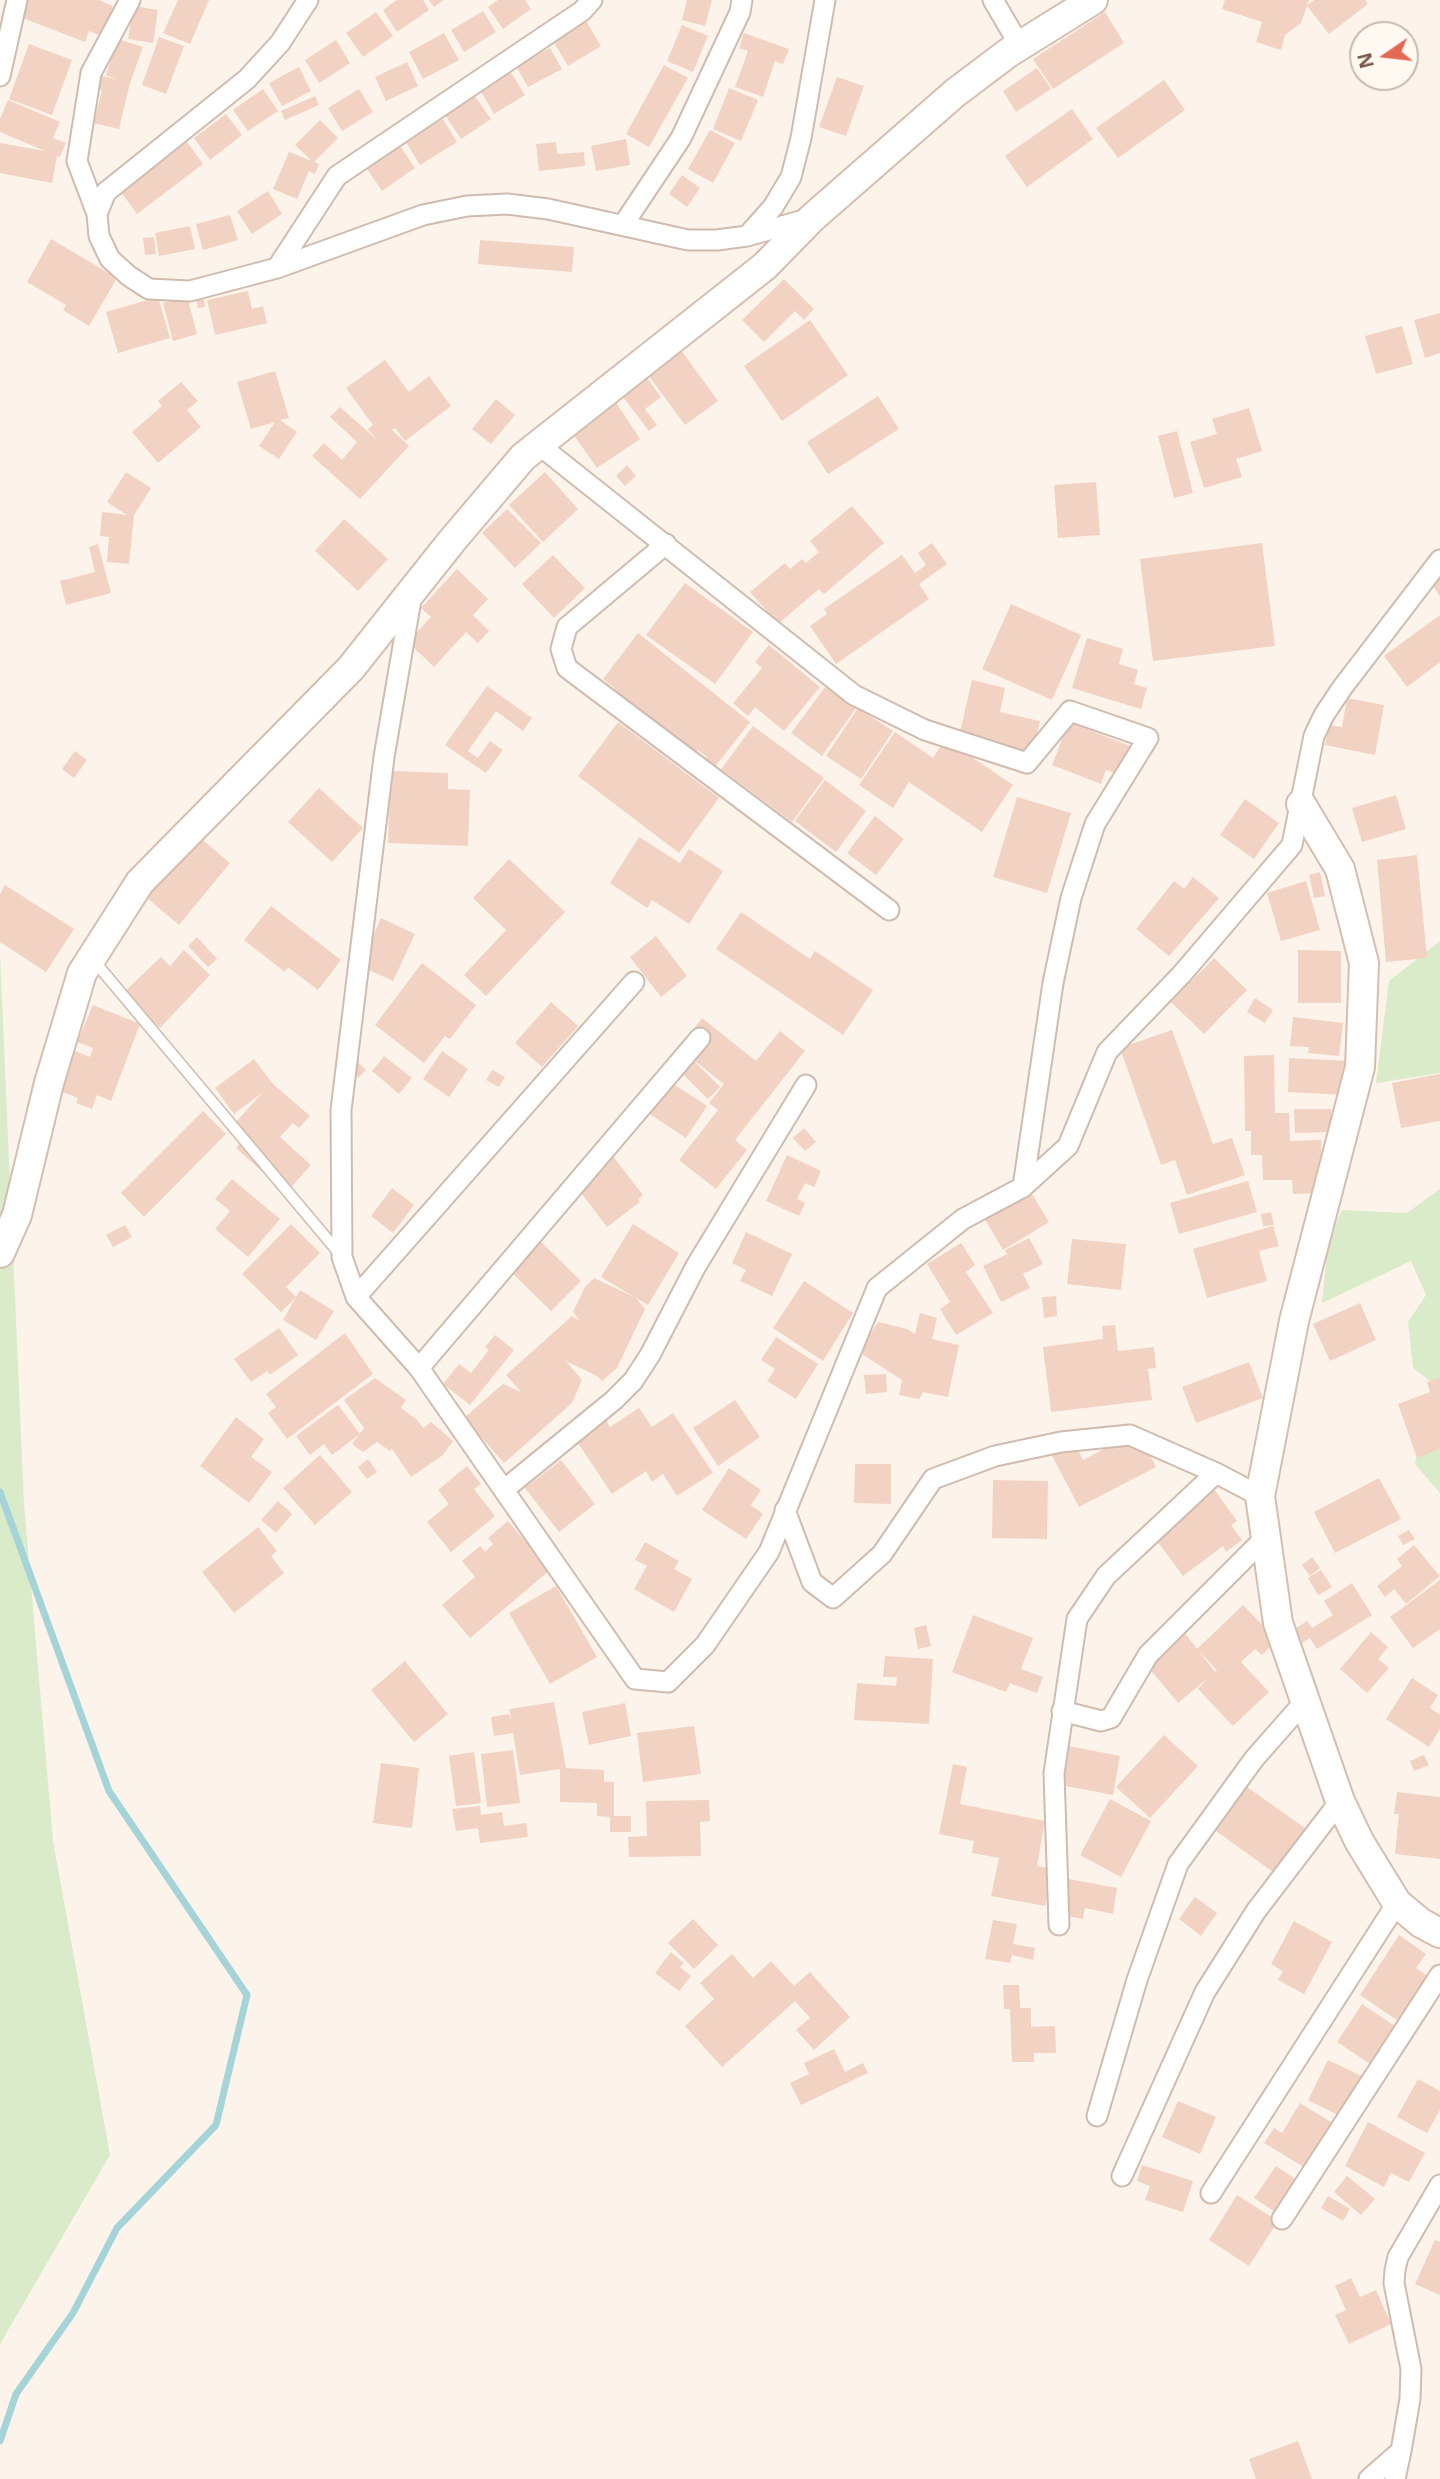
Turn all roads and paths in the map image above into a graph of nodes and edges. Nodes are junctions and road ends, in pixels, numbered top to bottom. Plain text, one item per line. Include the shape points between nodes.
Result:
1 (17, 0) edge
2 (130, 0) edge
3 (592, 0) edge
4 (742, 0) edge
5 (825, 0) edge
6 (993, 0) edge
7 (1093, 0) edge
8 (297, 5) edge
9 (1020, 46) junction
10 (0, 76) edge
11 (97, 214) junction
12 (812, 218) junction
13 (623, 225) junction
14 (747, 236) junction
15 (277, 268) junction
16 (539, 445) junction
17 (666, 544) junction
18 (1440, 560) edge
19 (413, 590) junction
20 (1301, 804) junction
21 (889, 910) dead end
22 (92, 958) junction
23 (634, 982) dead end
24 (700, 1038) dead end
25 (806, 1085) dead end
26 (1023, 1187) junction
27 (0, 1253) edge
28 (342, 1257) junction
29 (356, 1297) junction
30 (419, 1368) junction
31 (1216, 1474) junction
32 (505, 1489) junction
33 (1260, 1496) junction
34 (785, 1510) junction
35 (1266, 1537) junction
36 (1305, 1701) junction
37 (1062, 1711) junction
38 (1340, 1801) junction
39 (1397, 1903) junction
40 (1059, 1925) dead end
41 (1440, 1933) edge
42 (1440, 1975) edge
43 (1097, 2116) dead end
44 (1122, 2176) dead end
45 (1440, 2185) edge
46 (1212, 2193) dead end
47 (1282, 2219) dead end
48 (1401, 2451) junction
49 (1369, 2479) edge
50 (1395, 2479) edge

1 - 10 street
2 - 11 street via 91,73 77,161
3 - 15 street via 337,176
4 - 13 street via 681,138
5 - 14 street via 791,177 773,207
6 - 9 street
7 - 9 street
8 - 11 street via 280,43 247,79 106,192
9 - 12 street via 955,93
11 - 15 street via 99,236 110,259 149,289 190,291
12 - 14 street
12 - 16 street via 765,266
13 - 14 street via 688,240
13 - 15 street via 507,204 467,206 423,215
16 - 17 street
16 - 19 street via 523,457
17 - 21 street via 567,627 561,649 567,668
17 - 26 street via 854,695 925,730 1027,763 1070,711 1148,738 1095,824 1071,898 1053,983
18 - 20 street via 1324,715 1314,736
19 - 22 street via 351,668 140,882
19 - 28 street via 384,757 341,1110
20 - 26 street via 1292,845 1182,974 1107,1052 1068,1146
20 - 33 street via 1340,869 1364,964 1360,1067 1294,1321
22 - 27 street via 82,974 49,1083 17,1215
22 - 28 lane
23 - 29 street
24 - 30 street
25 - 32 street via 696,1266 633,1381
26 - 34 street via 963,1219 877,1288
28 - 29 street
29 - 30 street
30 - 32 street
31 - 33 street
31 - 34 street via 1130,1435 995,1455 933,1479 882,1554 833,1598 812,1582
31 - 37 street via 1106,1576 1077,1619
32 - 34 street via 635,1679 668,1682 705,1645 769,1552
33 - 35 street
35 - 36 street via 1278,1623
35 - 37 street via 1148,1655 1111,1718 1101,1721
36 - 38 street
36 - 43 street via 1254,1759 1178,1864 1137,1980
37 - 40 street via 1054,1773
38 - 39 street
38 - 44 street via 1256,1911 1205,1992
39 - 41 street
39 - 46 street
42 - 47 street
45 - 48 street via 1395,2270 1411,2369
48 - 49 street
48 - 50 street

